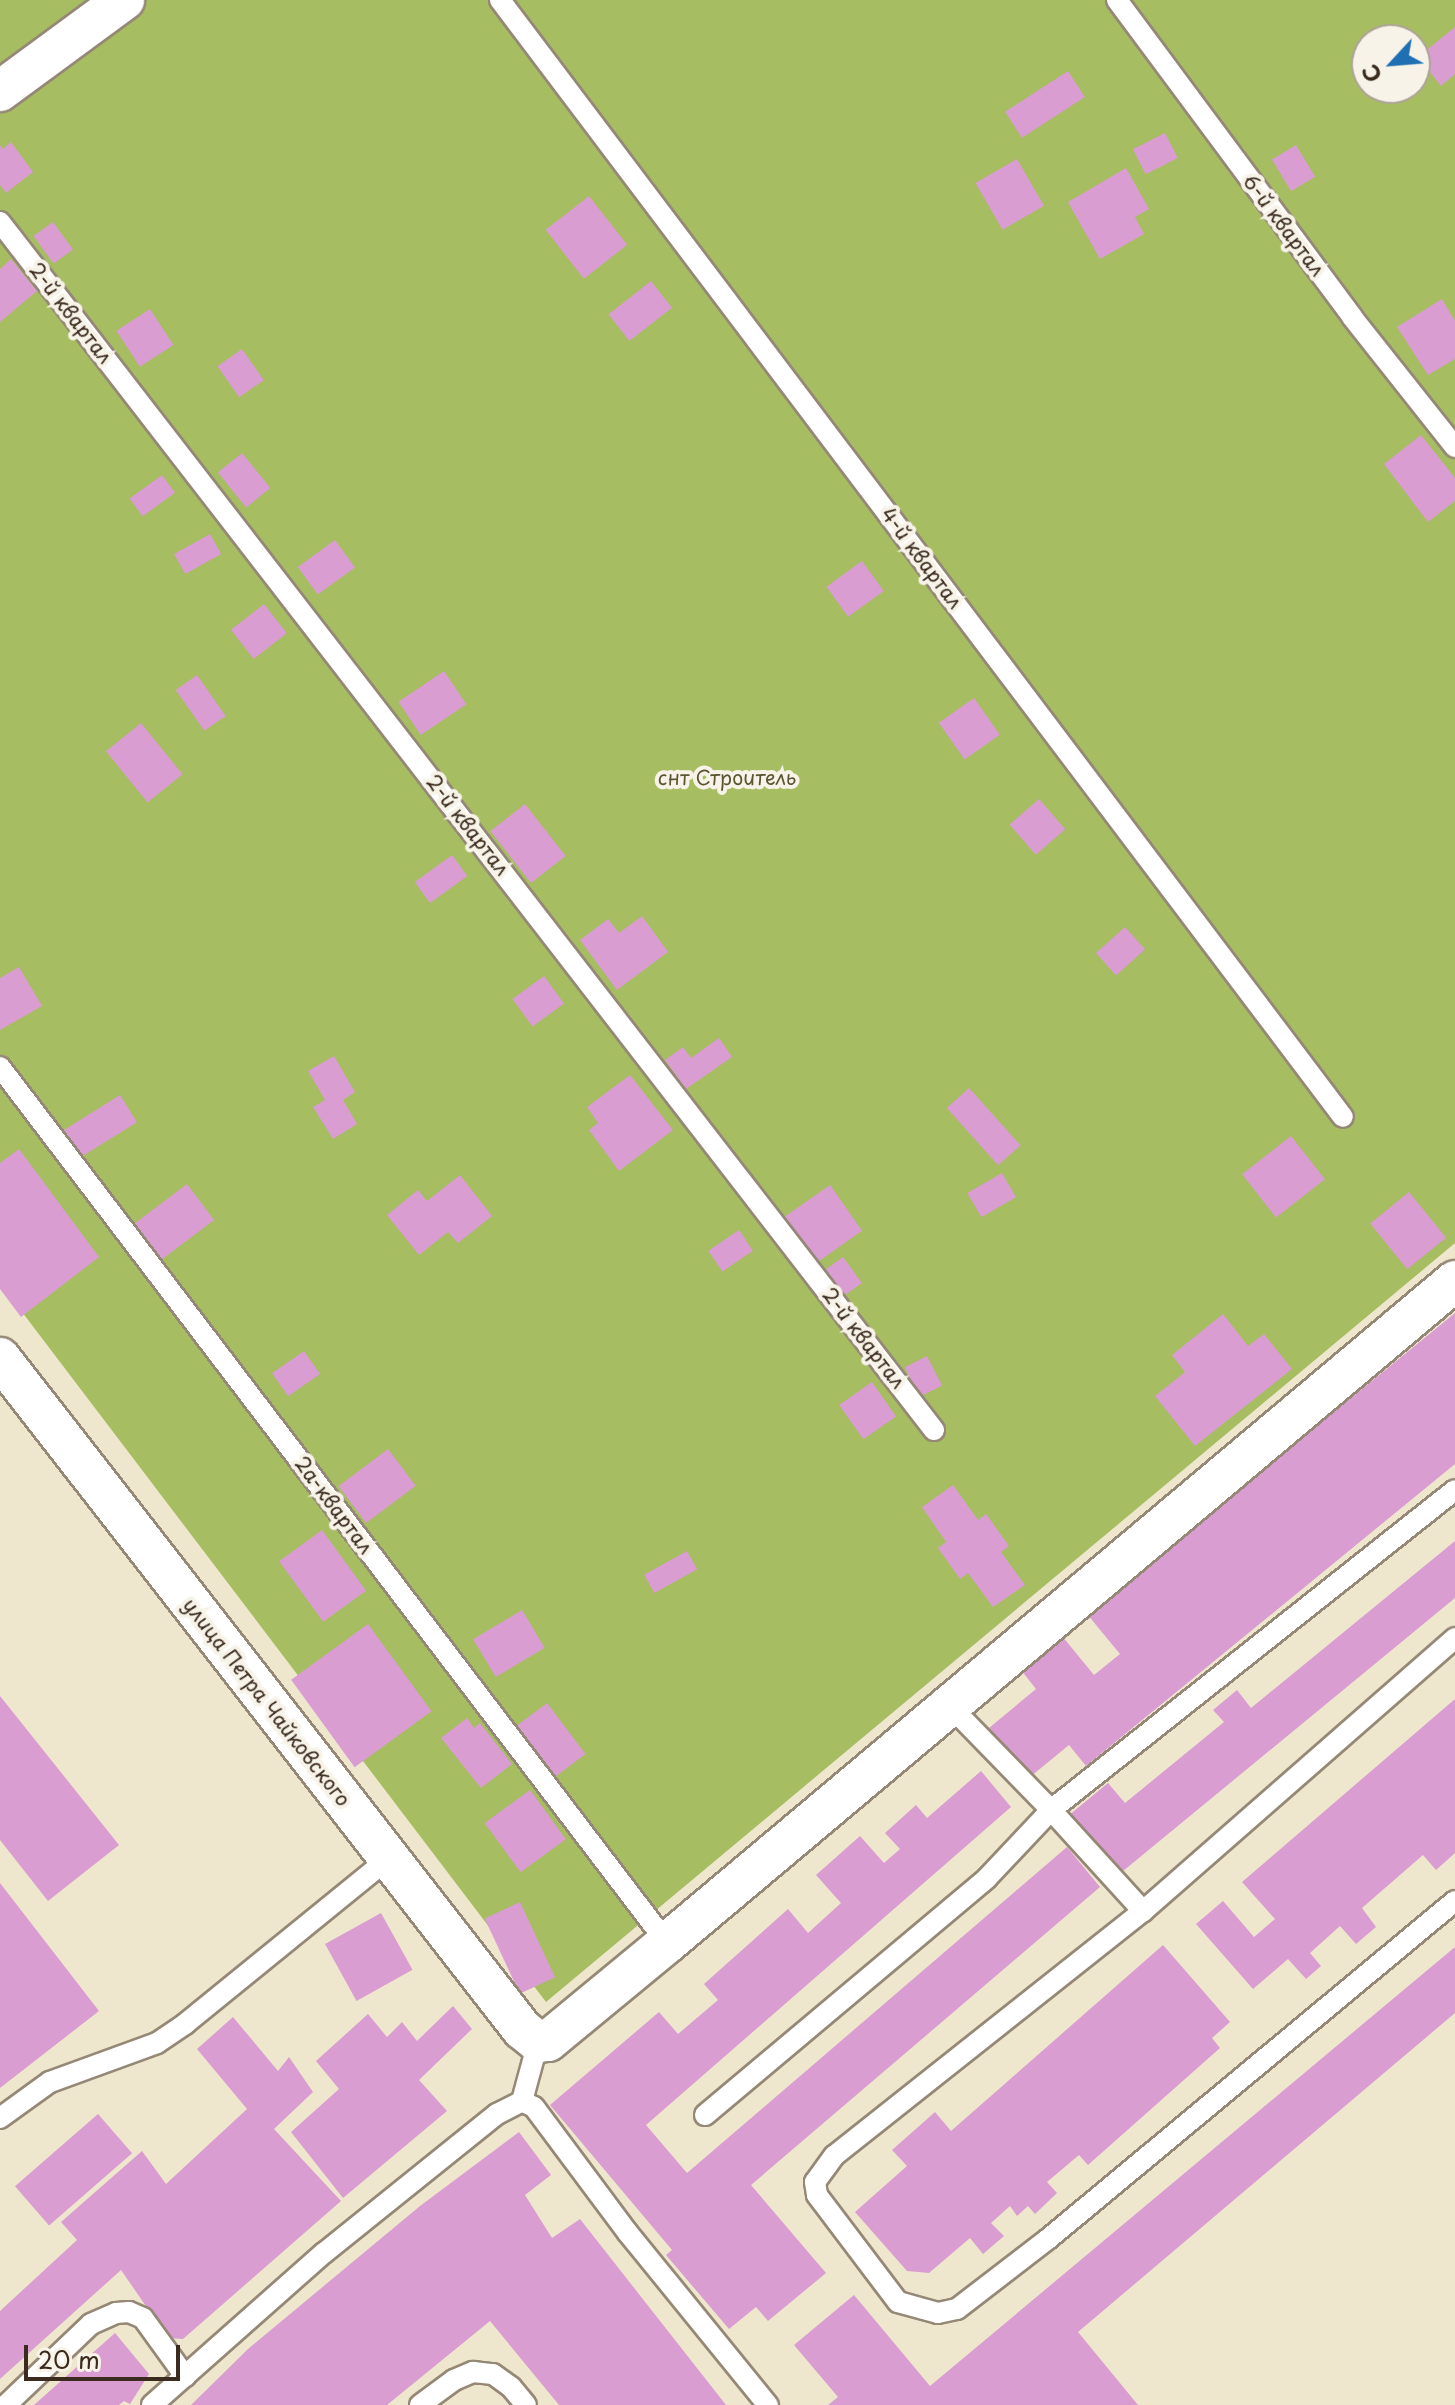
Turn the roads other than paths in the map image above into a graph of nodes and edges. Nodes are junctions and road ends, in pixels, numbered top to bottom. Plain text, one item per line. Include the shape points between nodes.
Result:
1 (124, 0) edge
2 (500, 0) edge
3 (1117, 0) edge
4 (0, 91) edge
5 (0, 222) edge
6 (1455, 447) edge
7 (0, 1067) edge
8 (1343, 1117) dead end
9 (1455, 1281) edge
10 (0, 1358) edge
11 (934, 1430) dead end
12 (1455, 1490) edge
13 (1455, 1638) edge
14 (950, 1706) junction
15 (1051, 1810) junction
16 (389, 1858) junction
17 (1455, 1901) edge
18 (1143, 1911) junction
19 (667, 1943) junction
20 (538, 2042) junction
21 (522, 2101) junction
22 (705, 2115) dead end
23 (0, 2118) edge
24 (185, 2376) junction
25 (6, 2405) edge
26 (152, 2405) edge
27 (420, 2405) edge
28 (526, 2405) edge
29 (768, 2405) edge

1 - 4 street
2 - 8 lane, 4-й квартал
3 - 6 lane, 6-й квартал
5 - 11 lane, 2-й квартал
7 - 19 lane, 2а-квартал
9 - 14 street
10 - 16 street, улица Петра Чайковского
12 - 15 lane
13 - 18 lane
14 - 15 lane
14 - 19 street
15 - 18 lane
15 - 22 lane via 987,1878
16 - 20 street, улица Петра Чайковского via 522,2029
16 - 23 lane via 157,2043 50,2082
17 - 18 lane via 971,2299 938,2313 898,2302 825,2209 815,2182 823,2167
19 - 20 street via 548,2041
20 - 21 lane
21 - 24 lane via 497,2114 324,2253
21 - 29 lane via 534,2107
24 - 25 lane via 143,2318 116,2313 91,2324
24 - 26 lane
27 - 28 lane via 473,2372 493,2374

